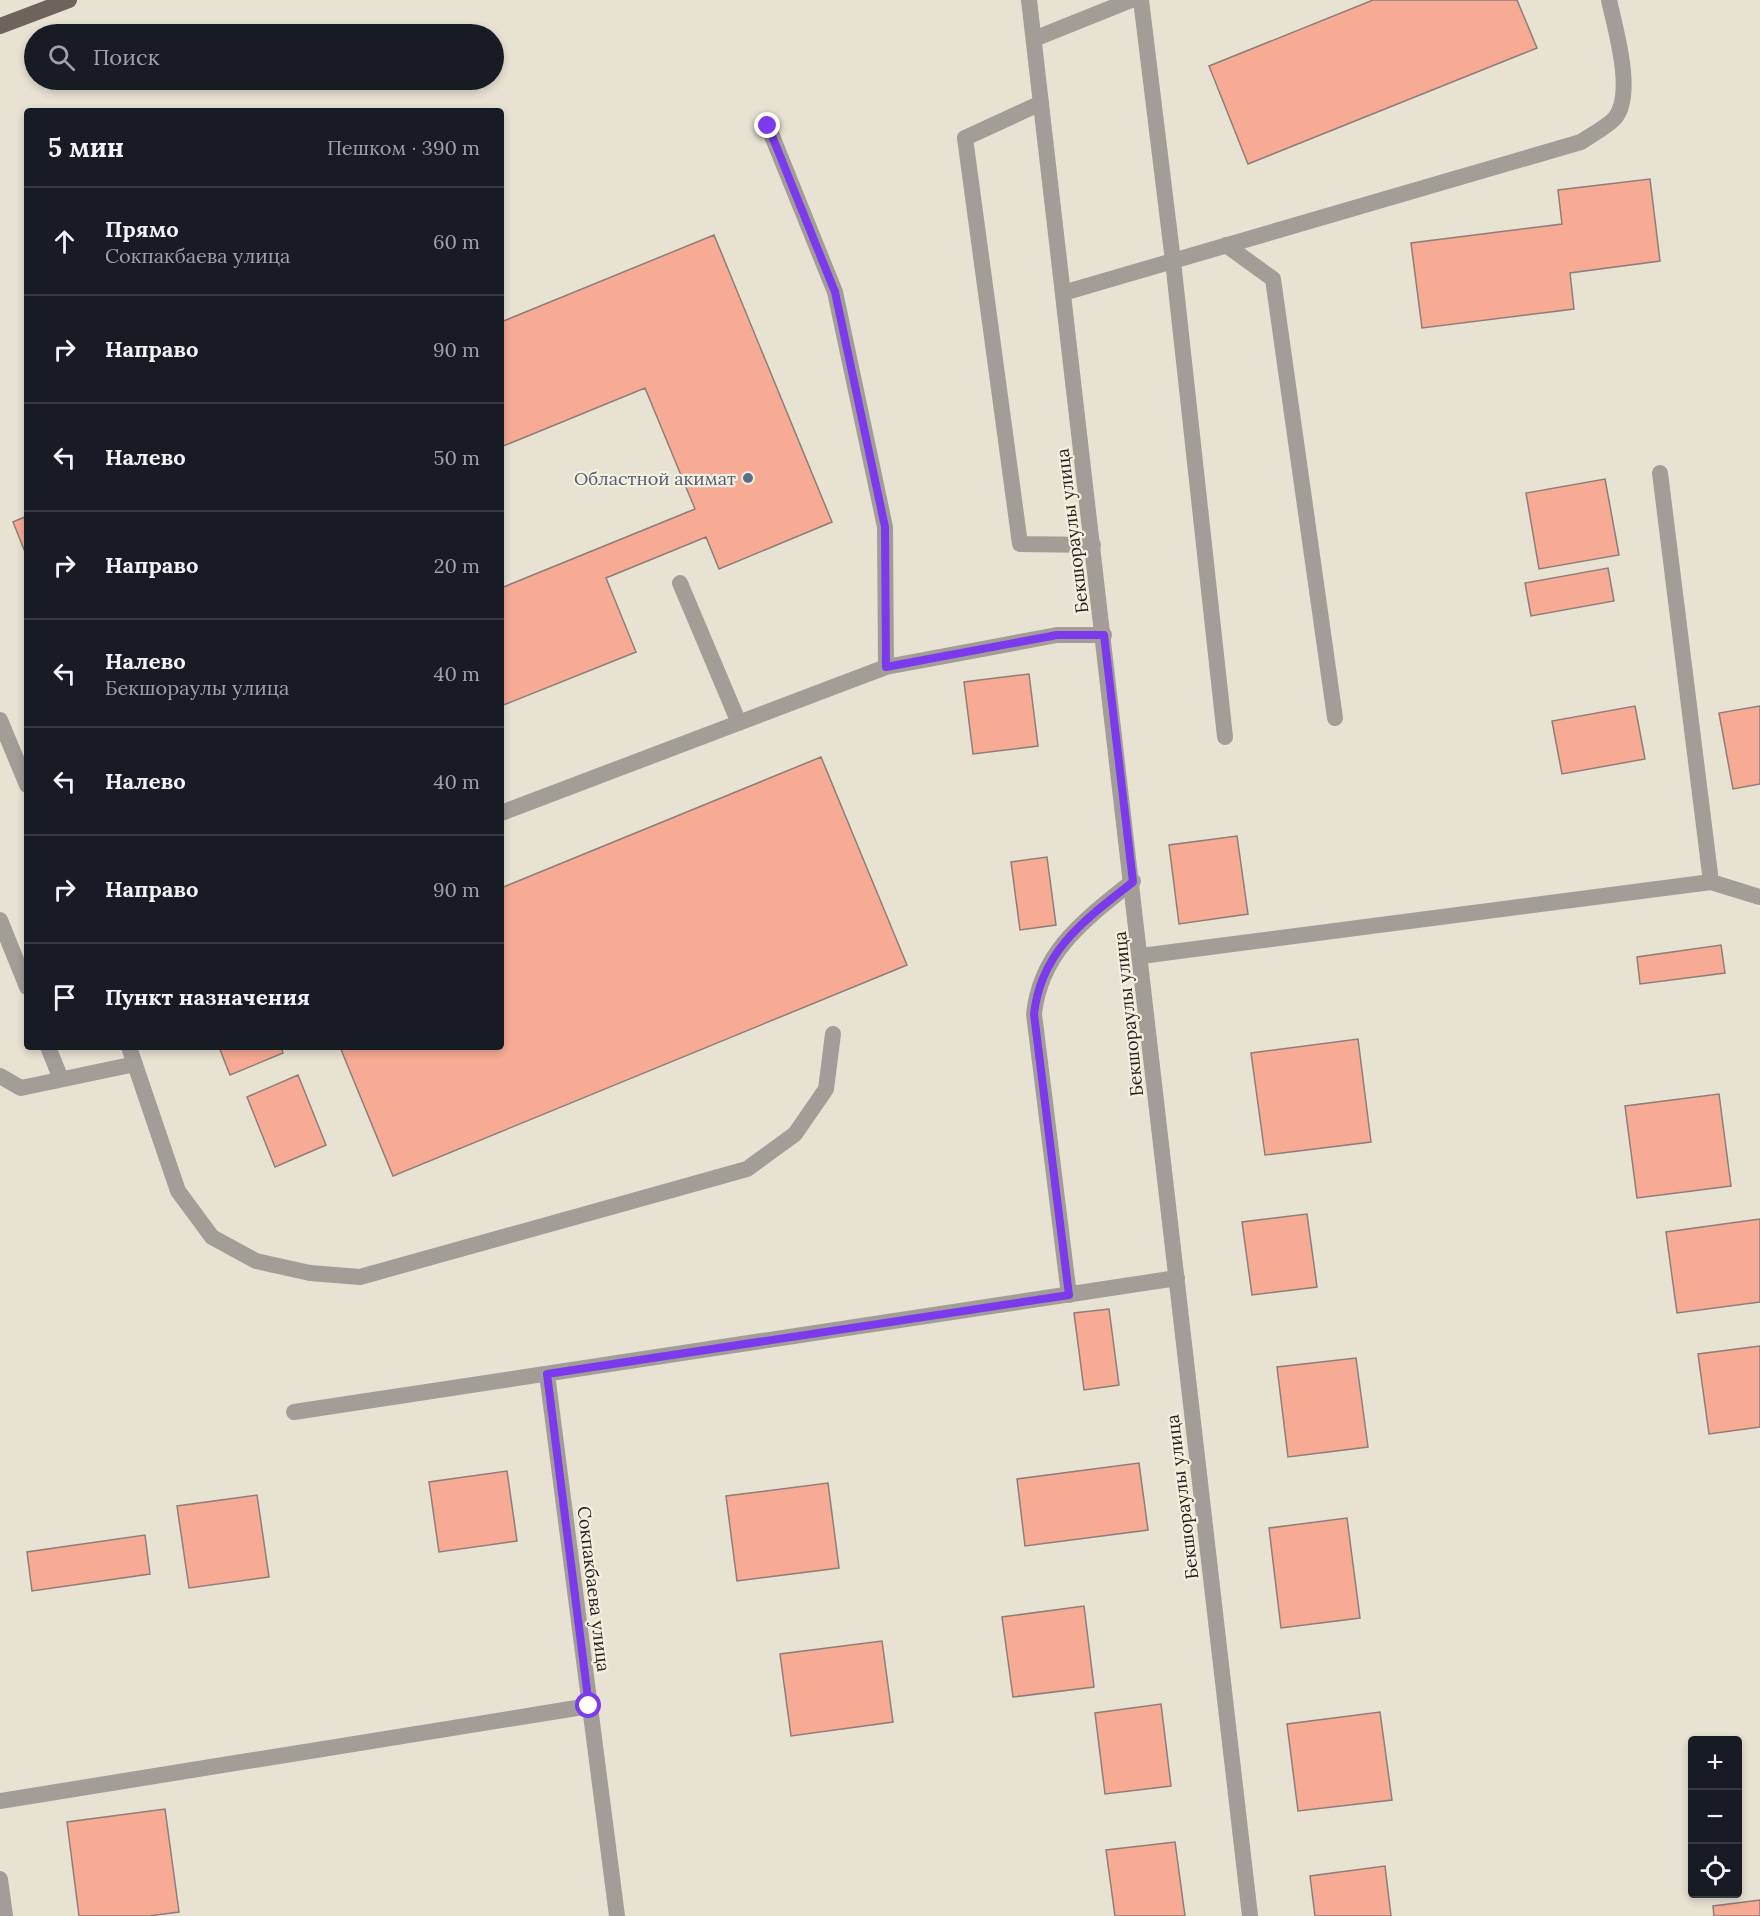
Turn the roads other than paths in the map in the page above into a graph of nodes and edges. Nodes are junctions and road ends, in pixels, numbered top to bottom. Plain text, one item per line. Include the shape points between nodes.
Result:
1 (69, 0) edge
2 (1029, 0) edge
3 (1131, 0) edge
4 (1141, 0) edge
5 (1609, 0) edge
6 (0, 26) edge
7 (1034, 39) junction
8 (1041, 103) junction
9 (768, 126) dead end
10 (1226, 245) junction
11 (1173, 261) junction
12 (1064, 292) junction
13 (1660, 473) dead end
14 (1093, 545) junction
15 (680, 583) dead end
16 (1104, 635) junction
17 (886, 667) junction
18 (1335, 718) dead end
19 (0, 720) edge
20 (739, 723) junction
21 (1225, 737) dead end
22 (24, 778) edge
23 (504, 812) edge
24 (1133, 882) junction
25 (1711, 882) junction
26 (1760, 897) edge
27 (0, 920) edge
28 (1141, 956) junction
29 (24, 984) edge
30 (833, 1034) dead end
31 (49, 1050) edge
32 (130, 1050) edge
33 (135, 1064) junction
34 (0, 1076) edge
35 (61, 1079) junction
36 (1177, 1278) junction
37 (1069, 1295) junction
38 (547, 1374) junction
39 (294, 1412) dead end
40 (589, 1706) junction
41 (0, 1801) edge
42 (0, 1879) edge
43 (5, 1916) edge
44 (617, 1916) edge
45 (1250, 1916) edge

1 - 6 main road
2 - 7 street, Бекшораулы улица
3 - 7 street
4 - 11 street
5 - 10 street via 1623,71 1623,96 1616,117 1581,142
7 - 8 street, Бекшораулы улица
8 - 12 street, Бекшораулы улица
8 - 14 street via 964,138 1020,544
9 - 17 street via 835,292 885,527
10 - 11 street
10 - 18 street via 1273,279
11 - 12 street
11 - 21 street
12 - 14 street, Бекшораулы улица
13 - 25 street
14 - 16 street, Бекшораулы улица
15 - 20 street
16 - 17 street via 1057,635
16 - 24 street, Бекшораулы улица
17 - 20 street
19 - 22 street
20 - 23 street
24 - 28 street, Бекшораулы улица
24 - 37 street via 1082,922 1050,960 1036,989 1034,1014
25 - 26 street
25 - 28 street
27 - 29 street
28 - 36 street, Бекшораулы улица
30 - 33 street via 826,1089 795,1134 747,1169 360,1278 310,1273 256,1261 212,1237 178,1191
31 - 35 street
32 - 33 street
33 - 35 street
34 - 35 street via 21,1088
36 - 37 street
36 - 45 street, Бекшораулы улица
37 - 38 street
38 - 39 street
38 - 40 street, Сокпакбаева улица
40 - 41 street
40 - 44 street, Сокпакбаева улица
42 - 43 street

